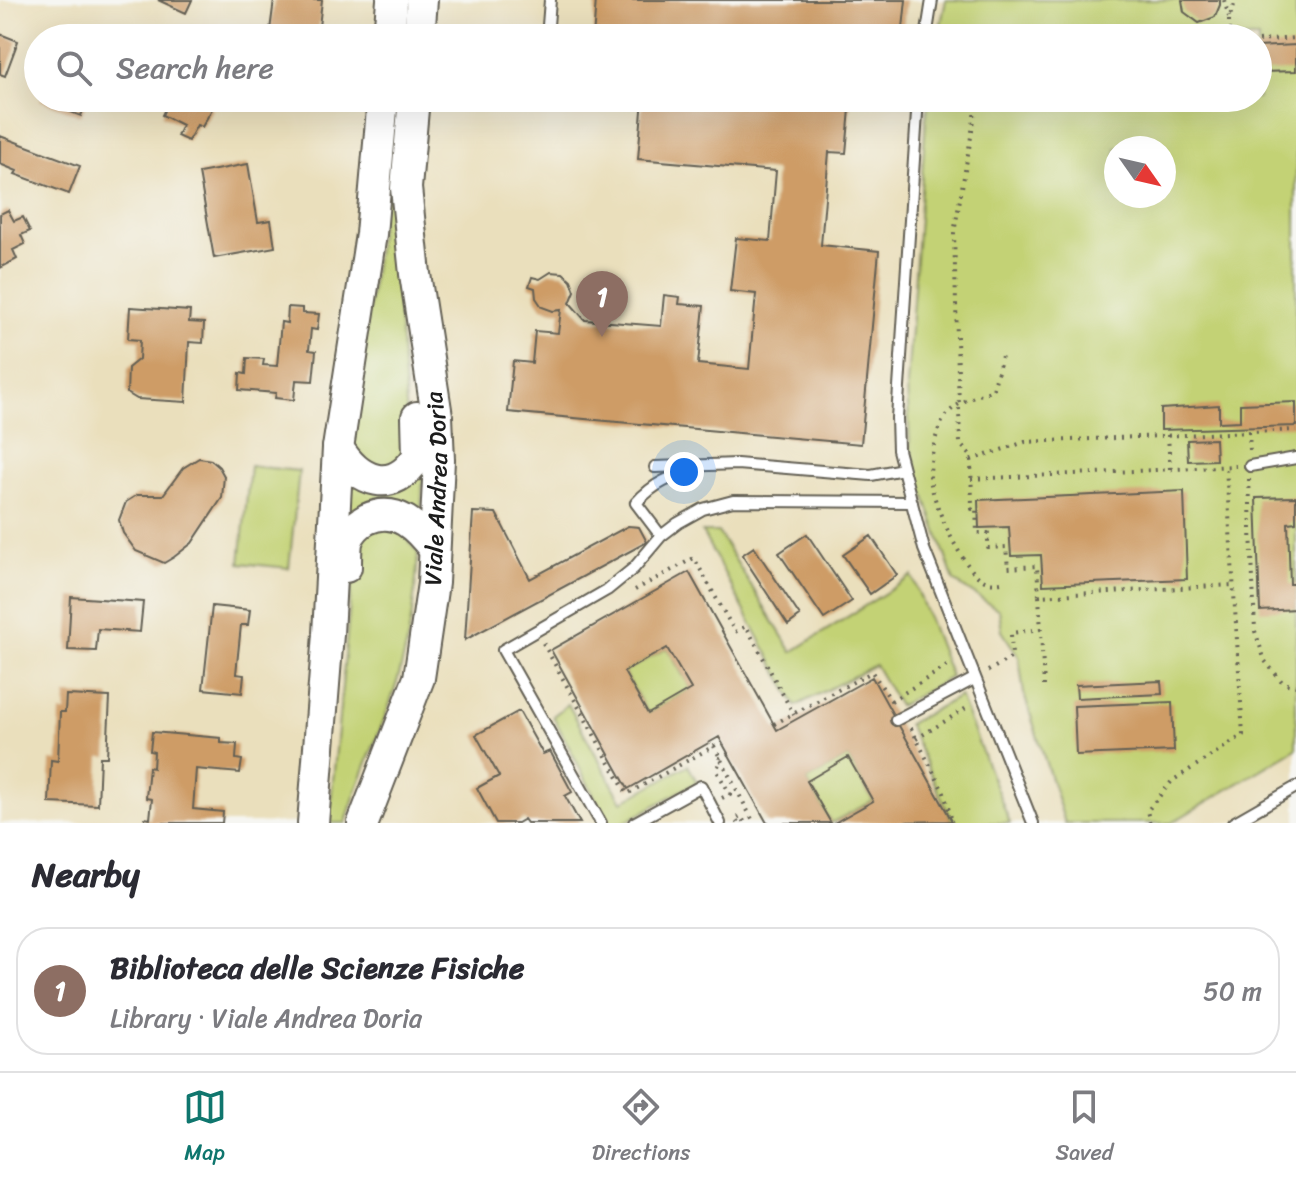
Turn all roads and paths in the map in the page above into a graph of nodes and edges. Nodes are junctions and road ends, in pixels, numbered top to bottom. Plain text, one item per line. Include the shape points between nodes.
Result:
1 (392, 0) edge
2 (422, 0) edge
3 (550, 0) edge
4 (932, 0) edge
5 (1224, 0) edge
6 (1236, 0) edge
7 (1229, 18) junction
8 (390, 24) edge
9 (420, 24) edge
10 (548, 24) edge
11 (928, 24) edge
12 (1229, 24) edge
13 (1296, 38) edge
14 (1272, 40) edge
15 (382, 112) edge
16 (413, 112) edge
17 (917, 112) edge
18 (974, 112) edge
19 (406, 188) junction
20 (1003, 352) dead end
21 (960, 403) junction
22 (1296, 430) edge
23 (1168, 435) junction
24 (338, 448) junction
25 (1296, 458) edge
26 (971, 460) junction
27 (722, 464) junction
28 (1250, 466) junction
29 (655, 467) dead end
30 (1226, 467) junction
31 (903, 469) junction
32 (1170, 469) junction
33 (971, 479) junction
34 (912, 502) junction
35 (661, 536) junction
36 (434, 549) junction
37 (1001, 582) dead end
38 (1233, 585) junction
39 (625, 595) dead end
40 (1039, 596) junction
41 (1041, 629) junction
42 (328, 634) junction
43 (542, 640) dead end
44 (950, 664) dead end
45 (974, 679) junction
46 (1044, 686) dead end
47 (1296, 686) edge
48 (890, 701) junction
49 (968, 707) dead end
50 (794, 715) junction
51 (900, 717) junction
52 (774, 724) dead end
53 (916, 739) junction
54 (728, 754) dead end
55 (720, 758) junction
56 (717, 771) dead end
57 (1296, 787) edge
58 (313, 823) edge
59 (363, 823) edge
60 (601, 823) edge
61 (634, 823) edge
62 (720, 823) edge
63 (738, 823) edge
64 (745, 823) edge
65 (754, 823) edge
66 (949, 823) edge
67 (1030, 823) edge
68 (1150, 823) edge
69 (1233, 823) edge

1 - 8 main road
2 - 9 main road
3 - 10 lane
4 - 11 lane
5 - 7 path
6 - 7 path
7 - 12 path
13 - 14 path
15 - 24 main road via 371,234
16 - 19 main road, Viale Andrea Doria
17 - 31 lane via 897,418
18 - 21 path via 954,233
19 - 24 main road via 403,279 418,456 402,475 379,481 362,475
19 - 36 main road, Viale Andrea Doria via 437,416
20 - 21 path via 993,390
21 - 26 path via 960,444
21 - 37 path via 945,416 930,477 968,565 982,580
22 - 23 path
23 - 26 path via 1025,442
23 - 32 path
24 - 42 main road
25 - 28 lane
26 - 33 path
27 - 29 lane
27 - 31 lane via 841,475
27 - 35 lane via 673,476 652,486 636,503
28 - 30 path
28 - 47 path via 1255,631 1265,661 1283,683
30 - 32 path
30 - 38 path
31 - 34 lane
32 - 33 path
33 - 40 path via 977,533 988,533 988,548 1006,547 1008,568 1037,566
34 - 35 lane via 733,501 703,509
34 - 45 lane via 924,549
35 - 60 lane via 607,590 503,650
36 - 42 main road via 421,532 398,517 386,514 360,523 347,541 345,579
36 - 59 main road, Viale Andrea Doria via 419,678
38 - 40 path
38 - 68 path via 1243,735 1172,781 1147,811
39 - 50 path via 694,558 735,632 746,626
40 - 41 path
41 - 45 path via 1011,633 1012,657
41 - 46 path
42 - 58 main road
43 - 55 path via 627,794 714,746
44 - 48 path
45 - 51 lane
45 - 67 lane
48 - 50 path via 872,672
48 - 51 path
49 - 53 path
50 - 52 path
51 - 53 path
53 - 66 path via 944,793
54 - 55 path
55 - 56 path
55 - 65 path
57 - 69 lane
61 - 62 lane via 701,786
63 - 64 path via 735,819 741,816

